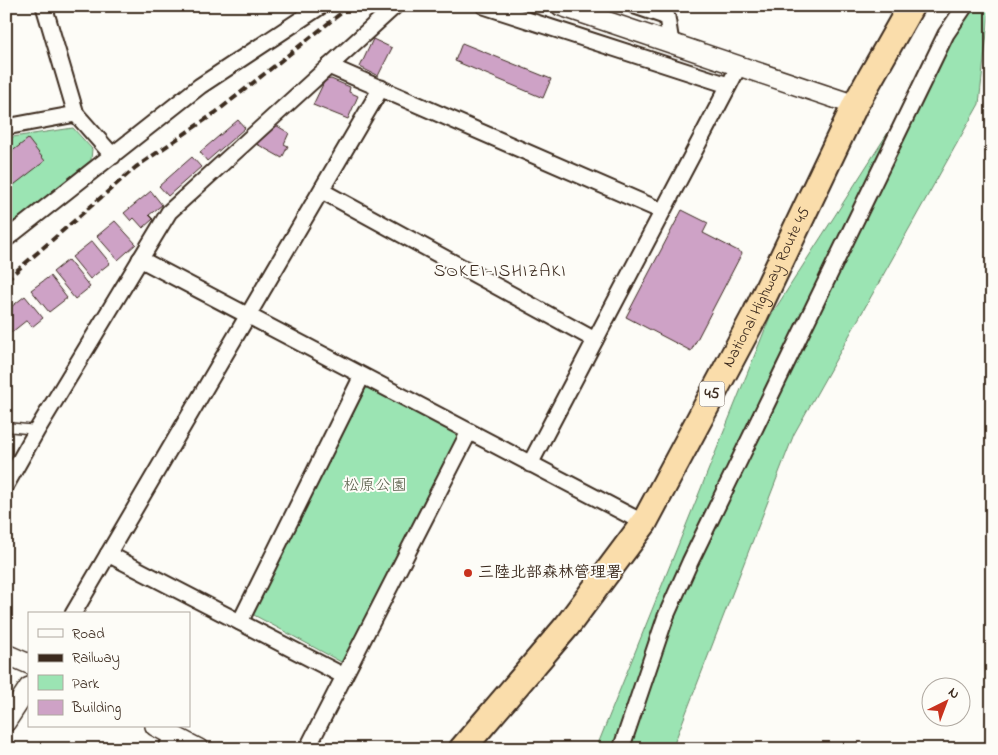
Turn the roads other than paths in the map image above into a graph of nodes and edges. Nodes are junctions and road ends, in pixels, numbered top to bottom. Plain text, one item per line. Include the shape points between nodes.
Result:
1 (321, 6) edge
2 (395, 6) edge
3 (484, 6) edge
4 (561, 6) edge
5 (635, 6) edge
6 (911, 6) edge
7 (965, 6) edge
8 (48, 7) edge
9 (671, 43) junction
10 (329, 66) junction
11 (739, 66) junction
12 (728, 85) junction
13 (381, 88) junction
14 (855, 105) junction
15 (76, 114) junction
16 (6, 127) edge
17 (113, 156) junction
18 (322, 190) junction
19 (662, 211) junction
20 (6, 239) edge
21 (140, 259) junction
22 (248, 316) junction
23 (594, 340) junction
24 (362, 376) junction
25 (6, 426) edge
26 (36, 430) junction
27 (469, 432) junction
28 (530, 464) junction
29 (6, 485) edge
30 (644, 523) junction
31 (108, 554) junction
32 (74, 612) edge
33 (240, 622) junction
34 (6, 654) edge
35 (28, 664) edge
36 (344, 676) junction
37 (28, 689) edge
38 (6, 722) edge
39 (157, 728) edge
40 (169, 742) edge
41 (199, 749) edge
42 (307, 749) edge
43 (462, 749) edge
44 (621, 749) edge

1 - 17 street via 200,86
2 - 10 street
3 - 12 street
4 - 9 street
5 - 9 street via 667,17
6 - 14 highway, National Highway Route 45 / 45
7 - 44 street via 946,34 690,562 666,616
8 - 15 street
9 - 11 street
10 - 13 street
10 - 21 street via 169,212
11 - 12 street
11 - 14 street
12 - 19 street
13 - 18 street
13 - 19 street
14 - 30 highway, National Highway Route 45 / 45 via 756,313
15 - 16 street
15 - 17 street
17 - 20 street
18 - 22 street
18 - 23 street
19 - 23 street
21 - 22 street
21 - 26 street
22 - 24 street
22 - 31 street
23 - 28 street
24 - 27 street
24 - 33 street
25 - 26 lane
26 - 29 street
27 - 28 street
27 - 36 street
28 - 30 street
30 - 43 highway, National Highway Route 45 / 45 via 567,626
31 - 32 street
31 - 33 street
33 - 36 street
34 - 35 street
36 - 42 street
37 - 38 street
39 - 40 street
40 - 41 street

